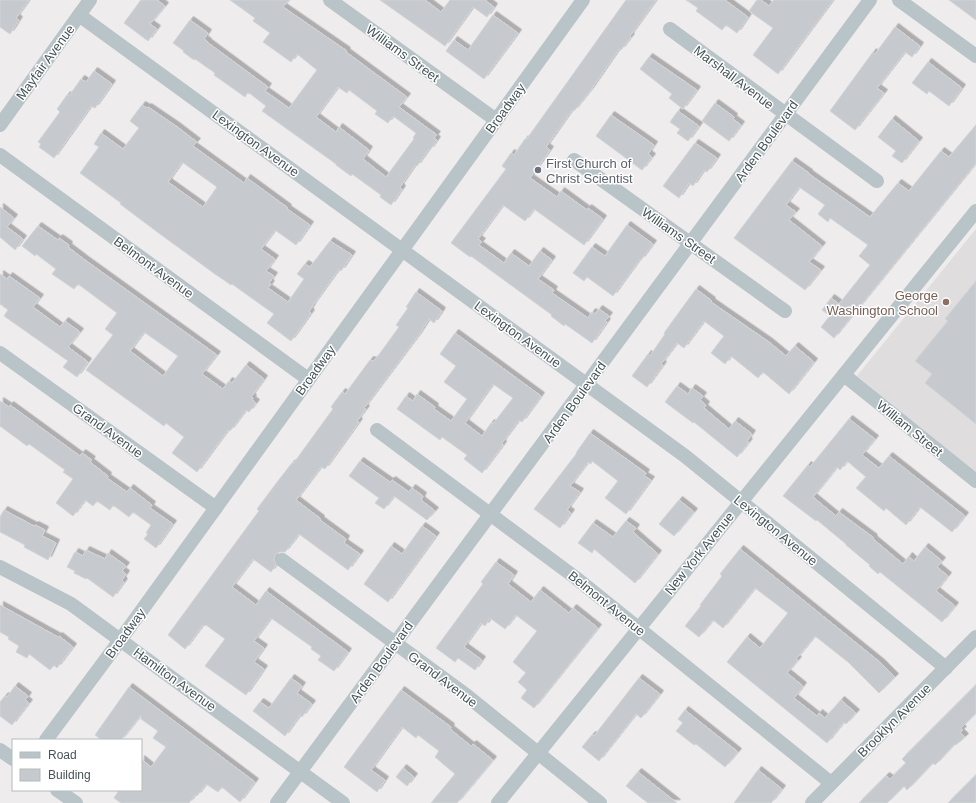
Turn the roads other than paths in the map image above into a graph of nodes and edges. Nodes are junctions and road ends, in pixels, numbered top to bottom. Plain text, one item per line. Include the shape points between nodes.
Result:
1 (90, 0) edge
2 (330, 0) edge
3 (583, 0) edge
4 (870, 0) edge
5 (899, 0) edge
6 (79, 15) junction
7 (670, 29) dead end
8 (976, 56) edge
9 (785, 115) junction
10 (496, 120) junction
11 (0, 125) edge
12 (0, 155) edge
13 (574, 160) dead end
14 (877, 181) dead end
15 (976, 211) edge
16 (691, 243) junction
17 (403, 250) junction
18 (785, 311) dead end
19 (0, 353) edge
20 (844, 375) junction
21 (308, 379) junction
22 (587, 384) junction
23 (377, 430) dead end
24 (976, 481) edge
25 (741, 501) junction
26 (216, 508) junction
27 (490, 514) junction
28 (282, 560) dead end
29 (0, 566) edge
30 (638, 628) junction
31 (976, 637) edge
32 (120, 639) junction
33 (395, 643) junction
34 (946, 668) junction
35 (47, 739) edge
36 (0, 750) edge
37 (538, 753) junction
38 (12, 758) edge
39 (300, 772) junction
40 (831, 783) junction
41 (58, 791) edge
42 (76, 803) edge
43 (277, 803) edge
44 (343, 803) edge
45 (498, 803) edge
46 (600, 803) edge
47 (812, 803) edge

1 - 6 street, Mayfair Avenue
2 - 10 street, Williams Street
3 - 10 street, Broadway
4 - 9 street, Arden Boulevard
5 - 8 street
6 - 11 street, Mayfair Avenue
6 - 17 street, Lexington Avenue
7 - 9 street, Marshall Avenue
9 - 14 street, Marshall Avenue
9 - 16 street, Arden Boulevard
10 - 17 street, Broadway
12 - 21 street, Belmont Avenue
13 - 16 street, Williams Street
15 - 20 street, New York Avenue
16 - 18 street, Williams Street
16 - 22 street, Arden Boulevard
17 - 21 street, Broadway
17 - 22 street, Lexington Avenue
19 - 26 street, Grand Avenue
20 - 24 street, William Street
20 - 25 street, New York Avenue
21 - 26 street, Broadway
22 - 25 street, Lexington Avenue
22 - 27 street, Arden Boulevard
23 - 27 street, Belmont Avenue
25 - 30 street, New York Avenue
25 - 34 street, Lexington Avenue
26 - 32 street, Broadway
27 - 30 street, Belmont Avenue
27 - 33 street, Arden Boulevard
28 - 33 street, Grand Avenue
29 - 32 street, Hamilton Avenue via 71,604
30 - 37 street, New York Avenue
30 - 40 street, Belmont Avenue
31 - 34 street, Brooklyn Avenue
32 - 35 street, Broadway
32 - 39 street, Hamilton Avenue
33 - 37 street, Grand Avenue via 466,695
33 - 39 street, Arden Boulevard
34 - 40 street, Brooklyn Avenue
36 - 38 street
37 - 45 street, New York Avenue
37 - 46 street, Grand Avenue
39 - 43 street, Arden Boulevard
39 - 44 street, Hamilton Avenue
40 - 47 street, Brooklyn Avenue
41 - 42 street

